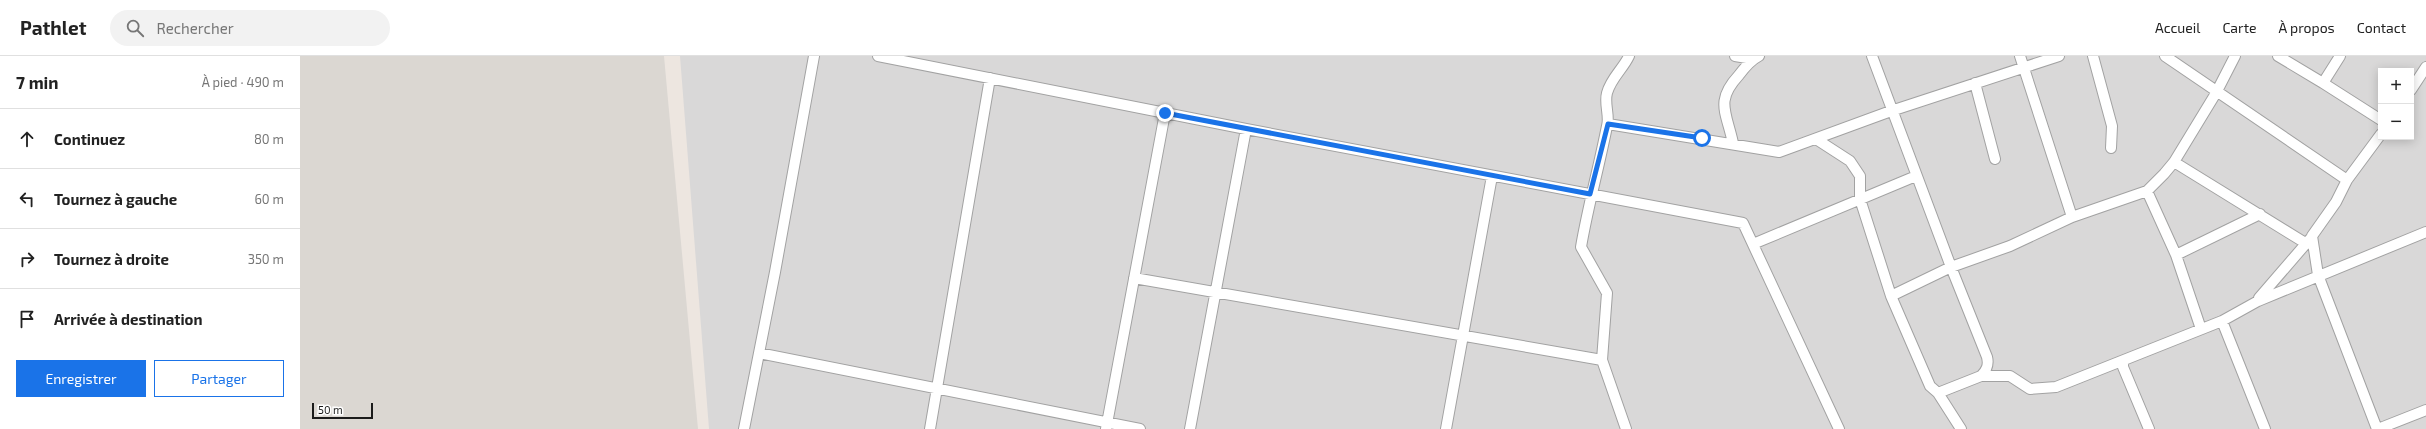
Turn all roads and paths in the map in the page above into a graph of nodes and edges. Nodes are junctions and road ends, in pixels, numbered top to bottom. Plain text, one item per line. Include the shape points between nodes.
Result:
1 (814, 56) edge
2 (878, 56) edge
3 (1628, 56) edge
4 (1735, 56) edge
5 (1872, 56) edge
6 (2020, 56) edge
7 (2059, 56) edge
8 (2093, 56) edge
9 (2165, 56) edge
10 (2235, 56) edge
11 (2278, 56) edge
12 (2340, 56) edge
13 (1756, 58) edge
14 (2022, 68) junction
15 (2426, 68) edge
16 (990, 78) junction
17 (2324, 82) junction
18 (1975, 83) junction
19 (2414, 86) edge
20 (2216, 93) junction
21 (1891, 110) junction
22 (1165, 113) junction
23 (2378, 118) edge
24 (1608, 124) junction
25 (1246, 129) junction
26 (2378, 138) edge
27 (1816, 139) junction
28 (1733, 143) junction
29 (2111, 148) dead end
30 (1995, 159) dead end
31 (2174, 162) junction
32 (1492, 176) junction
33 (1916, 176) junction
34 (2347, 180) junction
35 (2147, 191) junction
36 (1590, 194) junction
37 (1860, 199) junction
38 (2260, 214) junction
39 (2072, 217) junction
40 (2426, 233) edge
41 (2309, 240) junction
42 (1753, 244) junction
43 (2176, 254) junction
44 (1951, 268) junction
45 (2318, 275) junction
46 (1134, 278) junction
47 (1216, 293) junction
48 (1891, 296) junction
49 (2258, 300) junction
50 (2222, 321) junction
51 (2201, 329) junction
52 (1463, 336) junction
53 (759, 353) junction
54 (1602, 360) junction
55 (2123, 362) junction
56 (1981, 376) junction
57 (937, 389) junction
58 (1938, 393) junction
59 (2426, 410) edge
60 (1106, 426) edge
61 (744, 429) edge
62 (930, 429) edge
63 (1140, 429) edge
64 (1190, 429) edge
65 (1446, 429) edge
66 (1626, 429) edge
67 (1839, 429) edge
68 (1961, 429) edge
69 (2149, 429) edge
70 (2264, 429) edge
71 (2378, 429) edge

1 - 53 street
2 - 16 street
3 - 24 street via 1606,93 1605,110
4 - 13 street
5 - 21 street
6 - 14 street
7 - 14 street
8 - 29 street via 2112,126
9 - 20 street
10 - 20 street
11 - 17 street
12 - 17 street
13 - 28 street via 1728,87 1723,99
14 - 18 street
14 - 39 street
15 - 19 street
16 - 22 street
16 - 57 street
17 - 23 street
18 - 21 street
18 - 30 street
20 - 31 street
20 - 34 street
21 - 27 street
21 - 33 street
22 - 25 street
22 - 46 street
24 - 28 street
24 - 36 street
25 - 32 street
25 - 47 street
26 - 34 street
27 - 28 street via 1779,152
27 - 37 street via 1850,161 1860,176
31 - 35 street
31 - 38 street
32 - 36 street
32 - 52 street
33 - 37 street
33 - 44 street
34 - 41 street via 2336,202
35 - 39 street
35 - 43 street
36 - 42 street via 1743,223
36 - 54 street via 1581,247 1607,293
37 - 42 street
37 - 48 street
38 - 41 street
38 - 43 street
39 - 44 street via 2010,246
40 - 45 street
41 - 45 street
41 - 49 street
42 - 67 street
43 - 51 street
44 - 48 street
44 - 56 street via 1987,357 1988,364
45 - 49 street
45 - 71 street
46 - 47 street
46 - 60 street
47 - 52 street
47 - 64 street
48 - 58 street via 1930,386
49 - 50 street
50 - 51 street
50 - 70 street
51 - 55 street
52 - 54 street
52 - 65 street
53 - 57 street
53 - 61 street
54 - 66 street
55 - 56 street via 2056,387 2040,389 2026,388 2010,376
55 - 69 street
56 - 58 street
57 - 60 street
57 - 62 street
58 - 68 street
59 - 71 street
60 - 63 street

